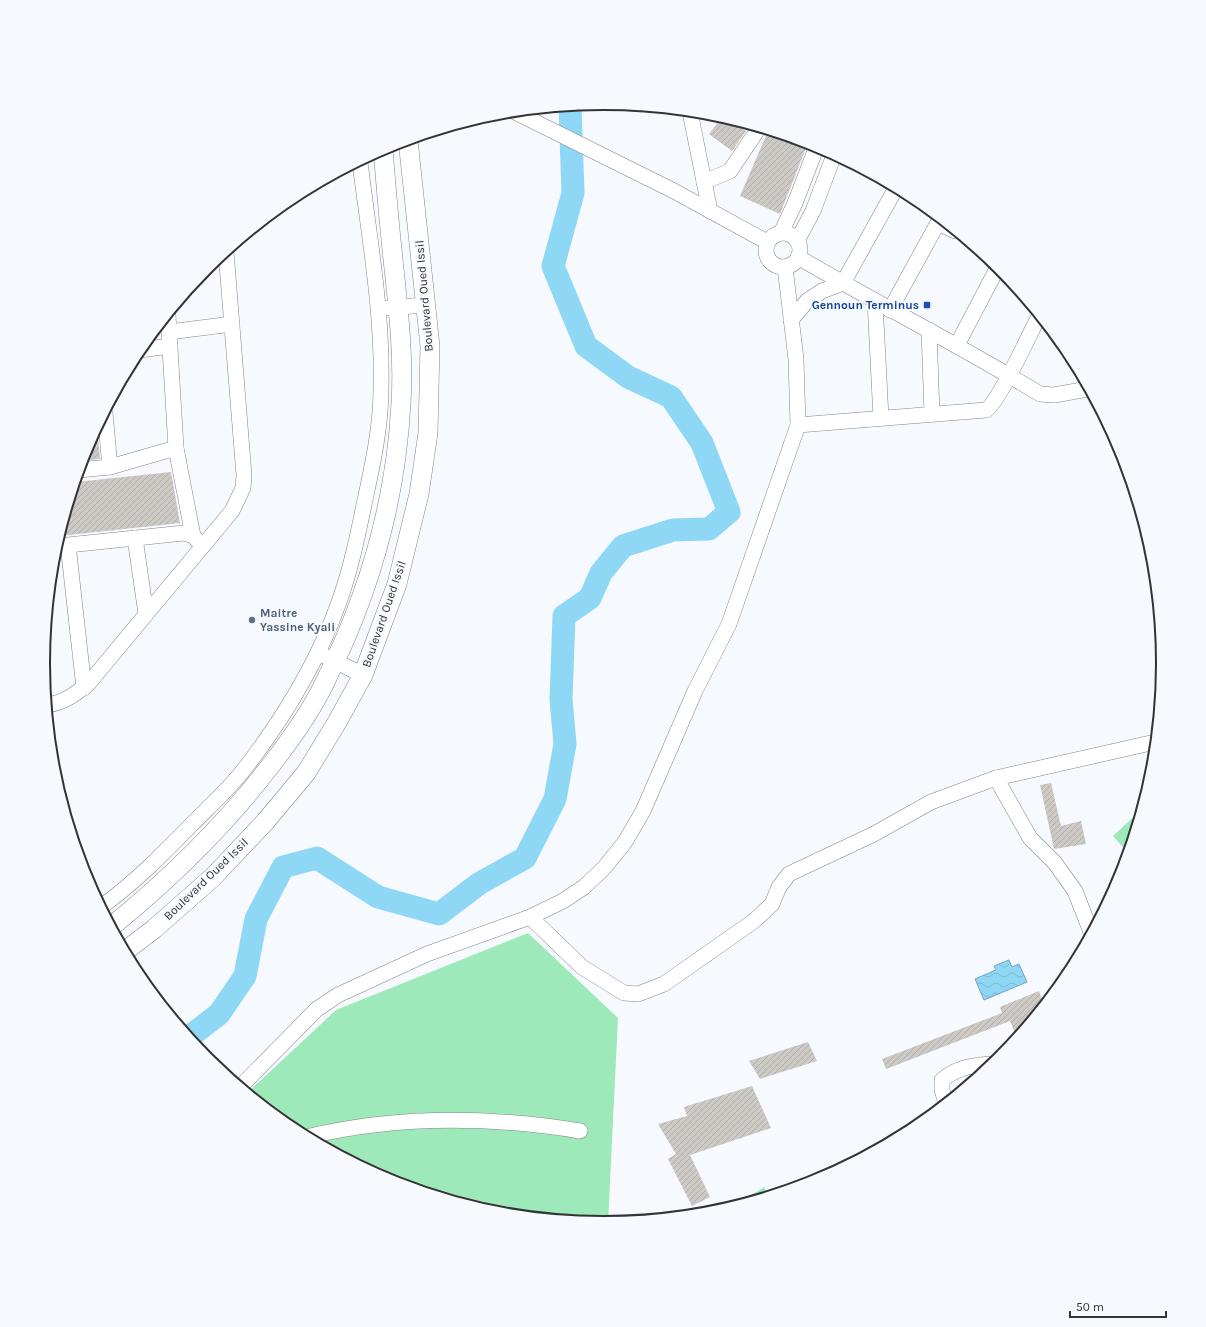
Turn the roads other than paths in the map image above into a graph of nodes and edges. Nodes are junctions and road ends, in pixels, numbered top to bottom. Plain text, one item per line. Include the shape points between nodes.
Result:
1 (524, 116) edge
2 (691, 118) edge
3 (753, 131) edge
4 (409, 146) edge
5 (814, 153) edge
6 (383, 157) edge
7 (832, 161) edge
8 (361, 167) edge
9 (704, 182) junction
10 (893, 193) edge
11 (710, 211) junction
12 (938, 223) edge
13 (780, 233) junction
14 (797, 241) junction
15 (767, 242) junction
16 (798, 257) junction
17 (227, 259) edge
18 (785, 267) junction
19 (995, 273) edge
20 (843, 283) junction
21 (875, 301) junction
22 (425, 305) junction
23 (398, 306) junction
24 (379, 309) junction
25 (890, 310) junction
26 (791, 320) junction
27 (169, 321) edge
28 (1037, 321) edge
29 (232, 324) junction
30 (930, 330) junction
31 (170, 339) junction
32 (958, 345) junction
33 (150, 346) edge
34 (1009, 375) junction
35 (1083, 390) edge
36 (932, 414) junction
37 (881, 418) junction
38 (106, 422) edge
39 (798, 425) junction
40 (176, 448) junction
41 (110, 467) junction
42 (85, 469) edge
43 (135, 538) junction
44 (198, 541) junction
45 (146, 614) junction
46 (318, 653) junction
47 (335, 661) junction
48 (363, 675) junction
49 (84, 688) junction
50 (52, 705) edge
51 (1150, 743) edge
52 (996, 778) junction
53 (105, 904) edge
54 (530, 917) junction
55 (115, 923) edge
56 (1089, 927) edge
57 (129, 948) edge
58 (983, 1065) edge
59 (243, 1083) edge
60 (945, 1098) edge
61 (580, 1131) dead end
62 (315, 1135) edge

1 - 11 street
2 - 9 street
3 - 9 street via 730,171
4 - 22 main road, Boulevard Oued Issil
5 - 13 street
6 - 23 main road
7 - 14 street via 813,211
8 - 24 street
9 - 11 street
10 - 20 street
11 - 15 street
12 - 25 street
13 - 14 street via 786,233
13 - 15 street
14 - 16 street via 800,246
15 - 18 street via 768,259
16 - 18 street via 795,262
16 - 20 street
17 - 29 street
18 - 26 street
19 - 32 street
20 - 21 street
20 - 26 street via 806,301
21 - 25 street
21 - 37 street
22 - 23 street
22 - 48 main road, Boulevard Oued Issil via 430,346 428,433 419,494 397,584
23 - 24 street
23 - 47 main road via 401,402 396,459 372,566 362,598
24 - 46 street via 382,388 379,430 356,540 339,601
25 - 30 street
26 - 39 street via 799,402
27 - 31 street
28 - 34 street
29 - 31 street
29 - 44 street via 243,488 232,511
30 - 32 street
30 - 36 street
31 - 33 street
31 - 40 street
32 - 34 street
34 - 35 street via 1046,395
34 - 36 street via 992,405 986,410
36 - 37 street
37 - 39 street
38 - 41 street
39 - 54 street via 728,624 692,698 643,811 625,842 584,887 563,901
40 - 41 street
40 - 44 street
41 - 42 street
43 - 44 street via 184,533
43 - 45 street
43 - 49 street via 72,544 67,548
44 - 45 street
45 - 49 street
46 - 47 street
46 - 53 street via 284,713 246,767 165,852
47 - 48 street
47 - 55 main road via 298,729 246,798 202,846
48 - 57 main road, Boulevard Oued Issil via 306,773 265,822 213,877
49 - 50 street via 58,704
51 - 52 street
52 - 54 street via 932,802 874,834 795,870 779,887 772,904 754,921 664,984 645,992 624,993 609,985 582,967
52 - 56 street via 1030,838 1055,863 1075,891
54 - 59 street via 427,954 338,995 317,1009
58 - 60 street via 952,1071 942,1080
61 - 62 street via 509,1121 438,1119 374,1124

